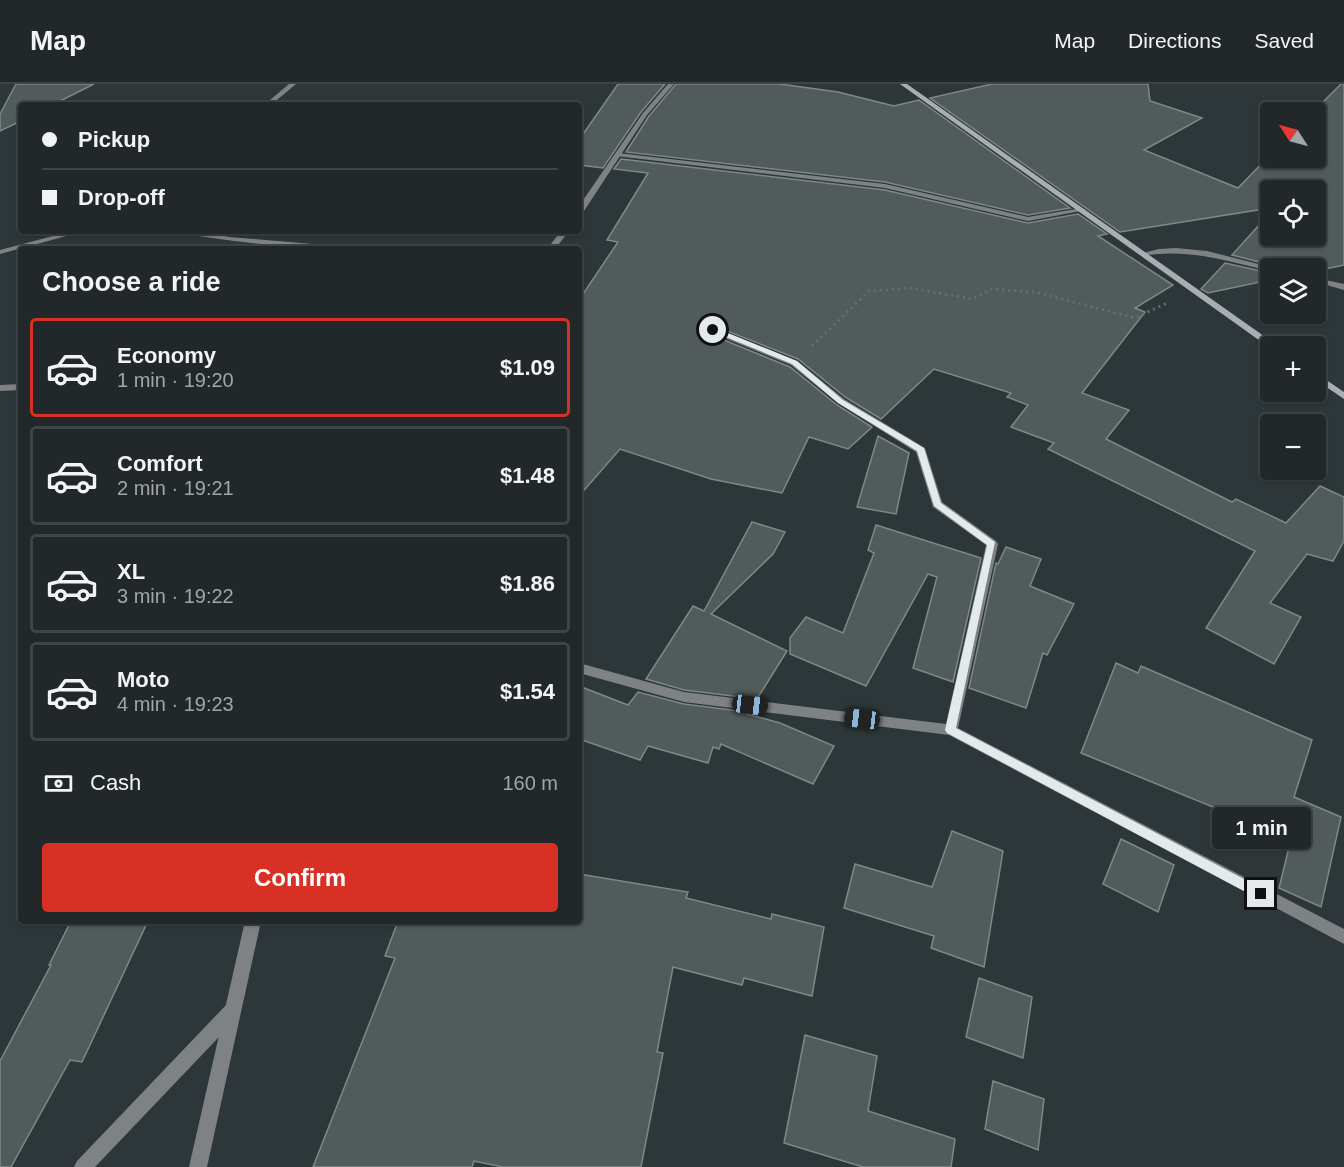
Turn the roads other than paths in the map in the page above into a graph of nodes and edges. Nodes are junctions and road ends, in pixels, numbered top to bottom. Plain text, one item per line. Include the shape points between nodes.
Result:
1 (293, 84) edge
2 (671, 84) edge
3 (903, 84) edge
4 (271, 102) edge
5 (618, 155) junction
6 (582, 208) edge
7 (1082, 210) junction
8 (69, 234) edge
9 (198, 234) edge
10 (563, 234) edge
11 (23, 246) edge
12 (312, 246) edge
13 (553, 246) edge
14 (18, 247) edge
15 (0, 252) edge
16 (1143, 254) junction
17 (1260, 267) edge
18 (1326, 282) edge
19 (1344, 287) edge
20 (713, 330) dead end
21 (1260, 336) edge
22 (1326, 383) edge
23 (18, 387) edge
24 (0, 388) edge
25 (1344, 396) edge
26 (582, 669) edge
27 (951, 730) junction
28 (252, 924) edge
29 (1344, 937) edge
30 (235, 1008) junction
31 (83, 1167) edge
32 (198, 1167) edge

1 - 4 street
2 - 5 street
3 - 7 main road
5 - 6 street
5 - 7 street via 885,186 1028,219
7 - 16 main road
8 - 11 street
9 - 12 street
10 - 13 street
14 - 15 street
16 - 17 street via 1182,249
16 - 21 main road
18 - 19 street
20 - 27 street via 794,363 841,401 921,450 938,504 992,544
22 - 25 main road
23 - 24 street
26 - 27 street via 684,697
27 - 29 street
28 - 30 street
30 - 31 street
30 - 32 street

